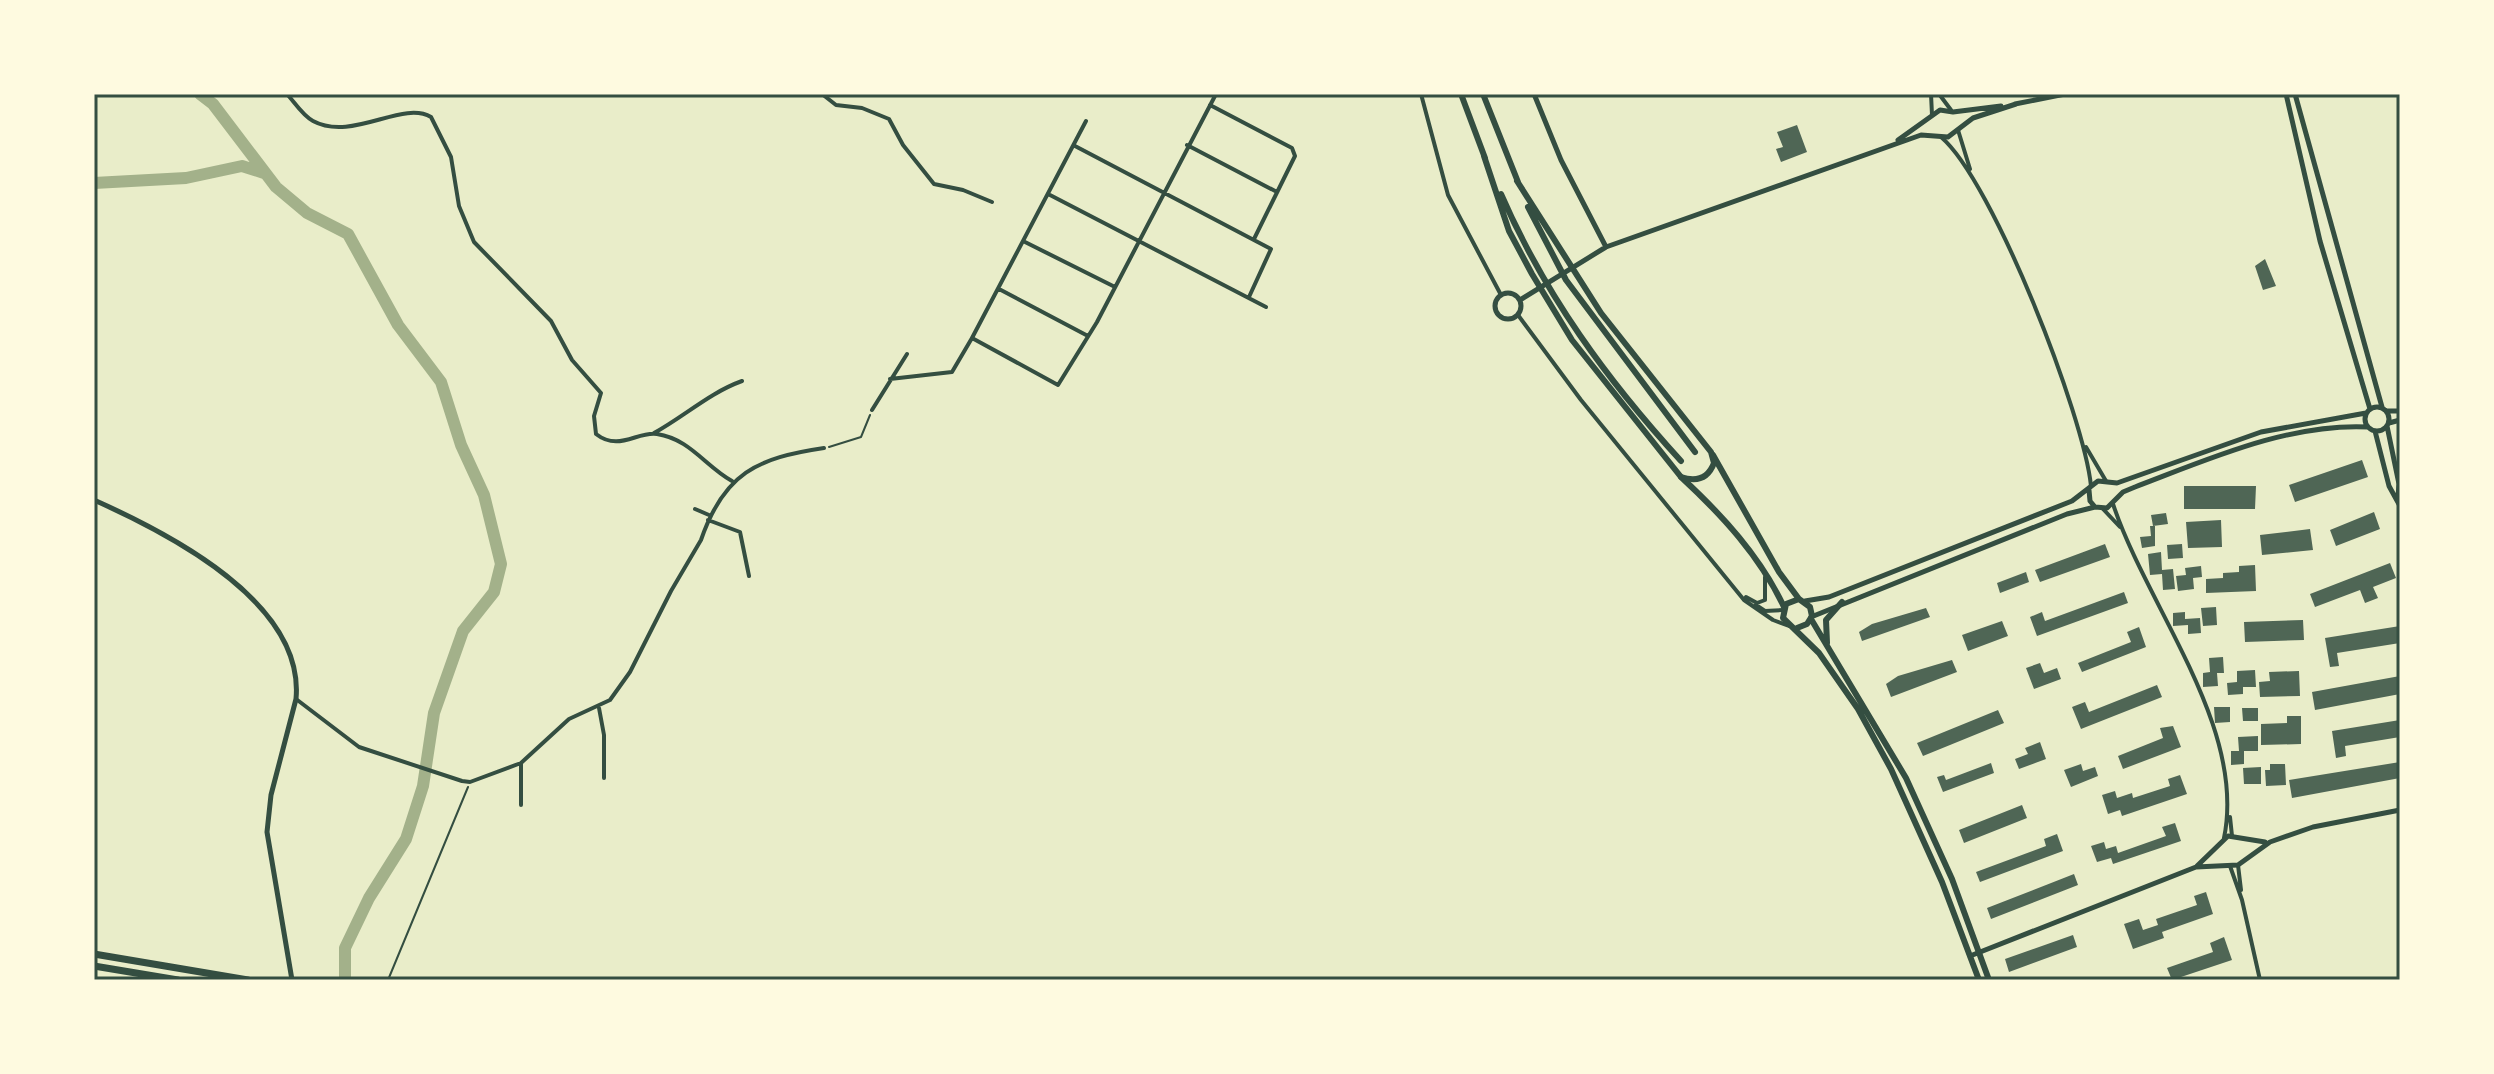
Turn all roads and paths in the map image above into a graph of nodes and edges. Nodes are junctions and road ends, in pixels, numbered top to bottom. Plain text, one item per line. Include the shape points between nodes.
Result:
1 (287, 94) edge
2 (822, 94) edge
3 (1216, 94) edge
4 (1421, 94) edge
5 (1461, 94) edge
6 (1483, 94) edge
7 (1534, 94) edge
8 (1931, 94) edge
9 (1939, 94) edge
10 (2065, 94) edge
11 (2286, 94) edge
12 (2295, 94) edge
13 (2016, 104) junction
14 (1210, 105) junction
15 (1952, 111) junction
16 (1932, 118) junction
17 (1086, 121) dead end
18 (1958, 128) junction
19 (1934, 133) junction
20 (1941, 137) junction
21 (1187, 145) junction
22 (1075, 146) junction
23 (1888, 146) junction
24 (1484, 156) junction
25 (1517, 181) junction
26 (1975, 183) junction
27 (1277, 192) junction
28 (1162, 193) junction
29 (1050, 195) junction
30 (992, 202) dead end
31 (1254, 239) junction
32 (1138, 241) junction
33 (1025, 242) junction
34 (1606, 247) junction
35 (1115, 287) junction
36 (999, 289) junction
37 (1501, 295) junction
38 (1249, 297) junction
39 (1520, 300) junction
40 (1266, 307) dead end
41 (1518, 315) junction
42 (1088, 336) junction
43 (972, 338) junction
44 (907, 354) dead end
45 (890, 379) junction
46 (742, 381) dead end
47 (2385, 409) junction
48 (872, 410) joint
49 (2368, 411) junction
50 (2400, 411) edge
51 (2400, 420) edge
52 (2388, 424) junction
53 (2372, 429) junction
54 (654, 433) junction
55 (2083, 442) junction
56 (824, 448) joint
57 (1695, 452) dead end
58 (1711, 452) junction
59 (1681, 461) dead end
60 (1681, 477) junction
61 (732, 481) junction
62 (2108, 482) junction
63 (2090, 488) junction
64 (2398, 498) junction
65 (94, 500) edge
66 (2115, 501) junction
67 (2400, 506) edge
68 (2095, 507) junction
69 (695, 509) dead end
70 (2103, 509) junction
71 (709, 517) junction
72 (2121, 529) junction
73 (1762, 567) junction
74 (749, 576) dead end
75 (1738, 591) junction
76 (1746, 597) junction
77 (1802, 600) junction
78 (1842, 602) junction
79 (1784, 609) junction
80 (1811, 618) junction
81 (1793, 627) junction
82 (1828, 647) junction
83 (296, 699) junction
84 (599, 708) junction
85 (521, 763) junction
86 (604, 778) dead end
87 (470, 782) junction
88 (521, 805) dead end
89 (2400, 810) edge
90 (2230, 811) junction
91 (2232, 836) junction
92 (2224, 838) junction
93 (2242, 840) junction
94 (2270, 842) junction
95 (2217, 848) junction
96 (2246, 856) junction
97 (2223, 863) junction
98 (2238, 865) junction
99 (2230, 866) junction
100 (2196, 867) junction
101 (2242, 900) junction
102 (1979, 952) junction
103 (94, 954) edge
104 (1970, 956) junction
105 (94, 966) edge
106 (178, 980) edge
107 (248, 980) edge
108 (292, 980) edge
109 (388, 980) edge
110 (1979, 980) edge
111 (1989, 980) edge
112 (2260, 980) edge

1 - 54 street via 314,122 338,127 414,112 431,117 451,157 459,206 474,242 551,321 572,360 601,393 594,416 596,434 618,441
2 - 30 street via 836,105 889,119 934,184
3 - 14 street
4 - 37 street via 1448,195
5 - 24 main road
6 - 25 main road
7 - 34 street
8 - 16 street
9 - 15 street
10 - 13 street
11 - 49 street
12 - 47 street
13 - 15 street
13 - 18 street
14 - 21 street
14 - 27 street via 1292,148 1295,156
15 - 16 street via 1940,110
15 - 18 street
16 - 19 street
16 - 23 street
17 - 22 street
18 - 20 street via 1954,135
18 - 26 street
19 - 20 street
19 - 23 street
20 - 26 street
21 - 27 street
21 - 28 street
22 - 28 street
22 - 29 street
23 - 34 street
24 - 59 main road via 1548,291 1606,373
24 - 60 main road via 1509,231 1572,340
25 - 57 main road via 1566,280
25 - 58 main road via 1601,313
26 - 55 street via 2037,313
27 - 31 street
28 - 31 street
28 - 32 street
29 - 32 street
29 - 33 street
31 - 38 street via 1271,249
32 - 35 street
32 - 38 street
33 - 35 street
33 - 36 street
34 - 39 street
35 - 42 street
36 - 42 street
36 - 43 street
37 - 39 street via 1512,293
37 - 41 street via 1495,304 1499,316
38 - 40 street
39 - 41 street
41 - 75 street
42 - 43 street via 1058,385
43 - 45 street via 952,372
44 - 45 street
45 - 48 street
46 - 54 street via 713,392
47 - 49 street
47 - 50 street
47 - 52 street
48 - 56 path via 861,437
49 - 53 street
49 - 62 street via 2261,432
51 - 52 street
52 - 53 street
52 - 64 street
53 - 64 street via 2389,486
53 - 66 street via 2349,426 2266,441 2135,487
54 - 61 street via 682,441
55 - 62 street
55 - 63 street
56 - 61 street via 759,464
58 - 60 main road via 1714,463 1708,474 1693,481
58 - 77 main road via 1779,572
60 - 73 main road via 1721,515
61 - 71 street
62 - 63 street
62 - 66 street via 2117,491
63 - 68 street
63 - 77 street via 2072,501 1829,597
64 - 67 street
65 - 83 street via 162,535 246,592 279,632 297,685
66 - 70 street
66 - 72 street
68 - 70 street
68 - 78 street
69 - 71 street
70 - 72 street
71 - 74 street via 740,532
71 - 84 street via 635,664
72 - 90 street via 2207,711
73 - 76 street via 1765,600 1757,603
73 - 79 main road
75 - 76 street
75 - 81 street via 1752,608
76 - 79 street via 1765,611
77 - 79 main road
77 - 80 main road
78 - 80 street
78 - 82 main road via 1826,620
79 - 81 main road
80 - 81 main road
80 - 82 main road
81 - 104 main road via 1858,709 1891,769
82 - 102 main road via 1906,778
83 - 87 street via 366,750
83 - 108 street via 267,832
84 - 85 street via 569,719
84 - 86 street
85 - 87 street
85 - 88 street
87 - 109 path
89 - 94 street via 2313,827
90 - 91 street
90 - 92 street
91 - 92 street
91 - 93 street
92 - 95 street
93 - 94 street
93 - 96 street
94 - 96 street
95 - 97 street
95 - 100 street
96 - 98 street
97 - 99 street
97 - 100 street
98 - 99 street
98 - 101 street
99 - 101 street
100 - 102 street
101 - 112 street
102 - 104 street
102 - 111 main road
103 - 107 highway
104 - 110 main road
105 - 106 highway

